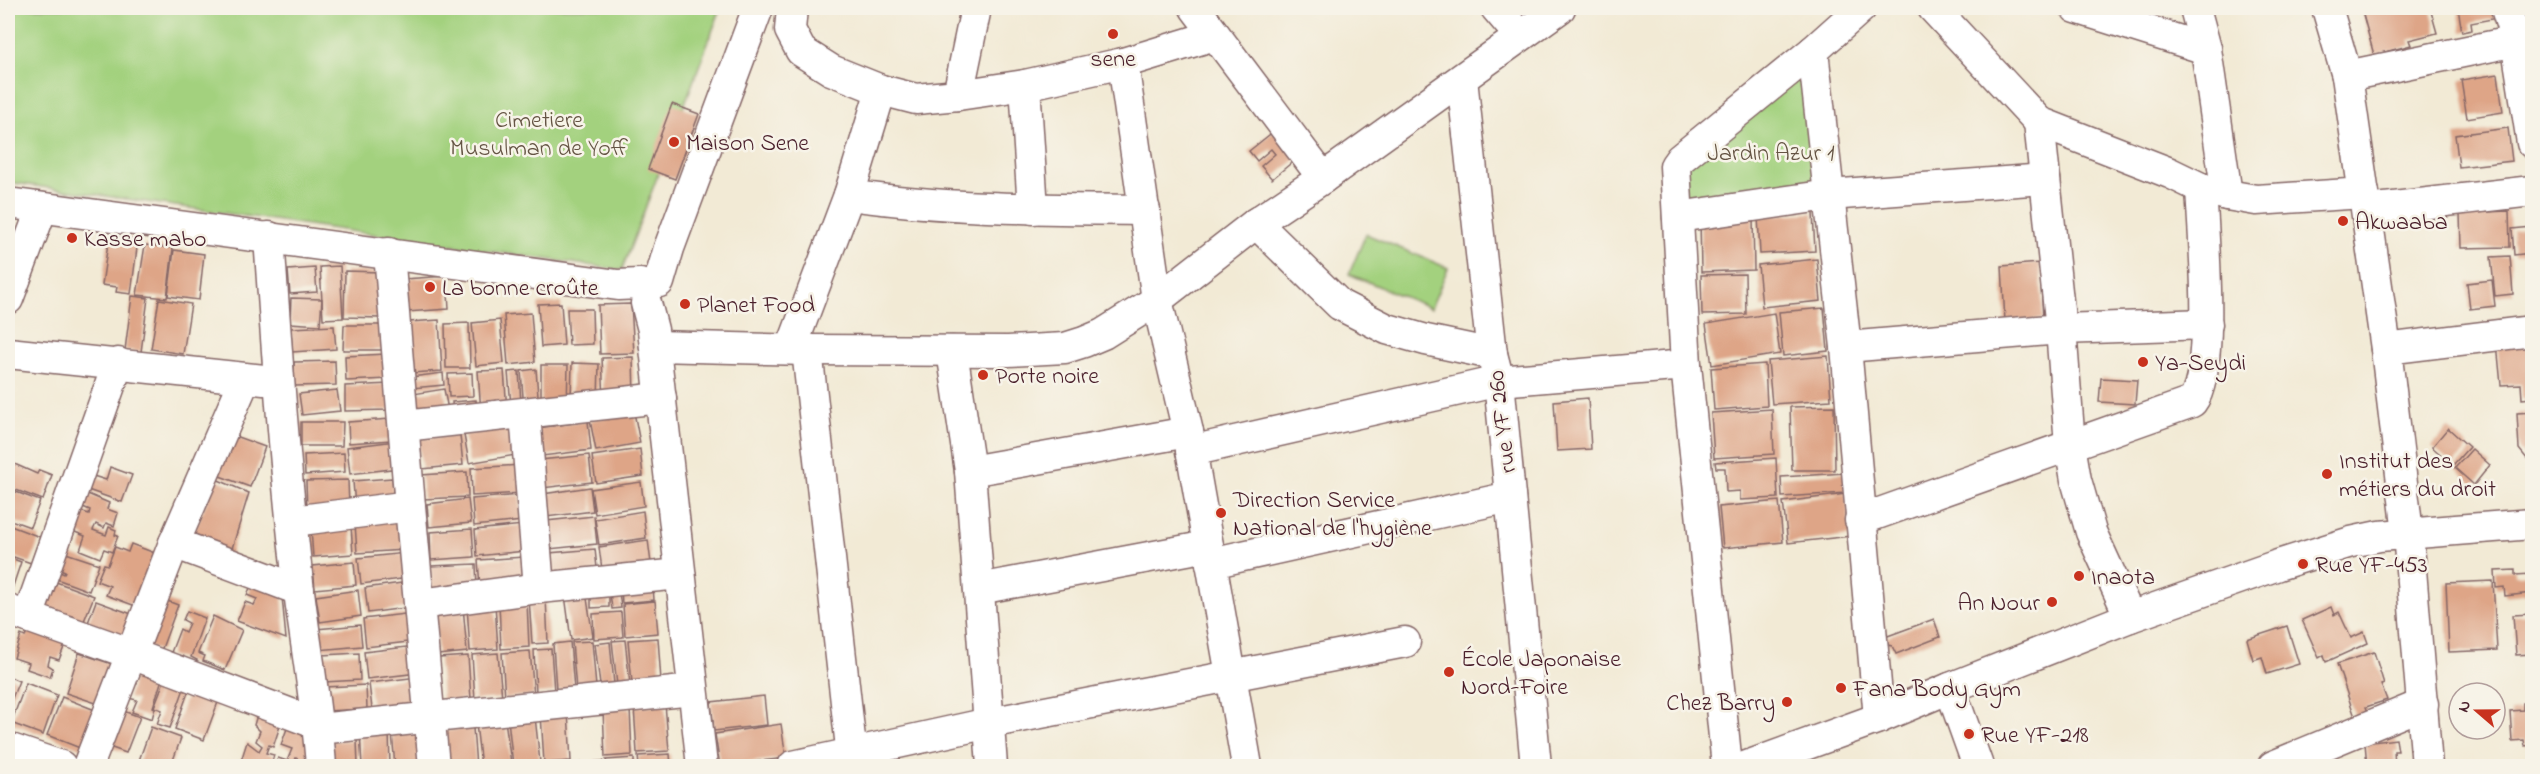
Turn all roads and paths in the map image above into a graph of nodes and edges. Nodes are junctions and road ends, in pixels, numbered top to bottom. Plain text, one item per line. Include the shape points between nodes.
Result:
1 (758, 8) edge
2 (792, 8) edge
3 (976, 8) edge
4 (1195, 8) edge
5 (1496, 8) edge
6 (1560, 8) edge
7 (1861, 8) edge
8 (1932, 8) edge
9 (2076, 8) edge
10 (2195, 8) edge
11 (2327, 8) edge
12 (2506, 8) edge
13 (1215, 35) junction
14 (1519, 35) junction
15 (2516, 41) junction
16 (2205, 49) junction
17 (1813, 51) junction
18 (1123, 63) junction
19 (2348, 76) junction
20 (1462, 79) junction
21 (1025, 85) junction
22 (881, 90) junction
23 (958, 95) junction
24 (2039, 122) junction
25 (2532, 143) edge
26 (1323, 178) junction
27 (2045, 179) junction
28 (2214, 191) junction
29 (2532, 191) edge
30 (849, 195) junction
31 (1829, 195) junction
32 (2366, 201) junction
33 (8, 204) edge
34 (42, 208) junction
35 (1033, 209) junction
36 (1145, 210) junction
37 (1678, 217) junction
38 (1256, 224) junction
39 (269, 237) junction
40 (389, 253) junction
41 (8, 299) edge
42 (1157, 300) junction
43 (646, 301) junction
44 (2207, 324) junction
45 (2061, 329) junction
46 (2532, 331) edge
47 (1846, 347) junction
48 (2386, 349) junction
49 (799, 350) junction
50 (952, 351) junction
51 (8, 353) edge
52 (118, 363) junction
53 (1686, 365) junction
54 (1496, 367) junction
55 (245, 379) junction
56 (279, 381) junction
57 (661, 398) junction
58 (525, 414) junction
59 (404, 426) junction
60 (1189, 441) junction
61 (2070, 444) junction
62 (970, 471) junction
63 (1510, 497) junction
64 (410, 506) junction
65 (1860, 520) junction
66 (293, 521) junction
67 (2532, 524) edge
68 (2408, 533) junction
69 (174, 543) junction
70 (1209, 554) junction
71 (680, 574) junction
72 (539, 588) junction
73 (979, 589) junction
74 (299, 590) junction
75 (420, 604) junction
76 (18, 614) edge
77 (2130, 617) junction
78 (1405, 642) dead end
79 (132, 654) junction
80 (1231, 676) junction
81 (1950, 688) junction
82 (693, 690) junction
83 (2423, 704) junction
84 (429, 718) junction
85 (1879, 718) junction
86 (989, 723) junction
87 (318, 726) junction
88 (8, 748) edge
89 (852, 760) edge
90 (47, 764) edge
91 (88, 766) edge
92 (321, 766) edge
93 (434, 766) edge
94 (702, 766) edge
95 (793, 766) edge
96 (992, 766) edge
97 (1246, 766) edge
98 (1536, 766) edge
99 (1727, 766) edge
100 (1749, 766) edge
101 (1978, 766) edge
102 (2273, 766) edge
103 (2427, 766) edge

1 - 43 street
2 - 22 street via 790,30 801,51 831,70
3 - 23 street
4 - 13 street
5 - 14 street
6 - 14 street
7 - 17 street
8 - 24 street
9 - 16 street
10 - 16 street
11 - 19 street
12 - 15 street
13 - 18 street
13 - 26 street
14 - 20 street
15 - 19 street
15 - 25 street
16 - 28 street
17 - 31 street
17 - 37 street via 1680,159 1674,174
18 - 21 street
18 - 36 street
19 - 32 street
20 - 26 street
20 - 54 street, rue YF 260
21 - 23 street
21 - 35 street
22 - 23 street via 916,99
22 - 30 street
24 - 27 street
24 - 28 street
26 - 38 street
27 - 31 street
27 - 45 street
28 - 32 street via 2256,200
28 - 44 street
29 - 32 street
30 - 35 street via 912,204
30 - 49 street
31 - 37 street
31 - 47 street
32 - 48 street
33 - 34 street
34 - 39 street
34 - 41 street
35 - 36 street
36 - 42 street
37 - 53 street
38 - 42 street
38 - 54 street via 1340,305 1387,329
39 - 40 street
39 - 56 street
40 - 43 street
40 - 59 street
42 - 50 street via 1103,334 1065,348
42 - 60 street
43 - 49 street
43 - 57 street
44 - 45 street
44 - 61 street via 2201,382 2192,402
45 - 47 street
45 - 61 street
46 - 48 street
47 - 65 street
48 - 68 street
49 - 50 street
49 - 89 street
50 - 62 street
51 - 52 street
52 - 55 street
52 - 76 street
53 - 54 street
53 - 99 street
54 - 60 street
54 - 63 street, rue YF 260
55 - 56 street
55 - 69 street
56 - 66 street
57 - 58 street
57 - 71 street
58 - 59 street
58 - 72 street
59 - 64 street
60 - 62 street
60 - 70 street
61 - 65 street
61 - 77 street via 2091,532
62 - 73 street
63 - 70 street
63 - 98 street, rue YF 260
64 - 66 street
64 - 75 street
65 - 85 street
66 - 74 street
67 - 68 street
68 - 77 street via 2341,545
68 - 83 street
69 - 74 street
69 - 79 street
70 - 73 street
70 - 80 street
71 - 72 street
71 - 82 street
72 - 75 street
73 - 86 street
74 - 87 street
75 - 84 street
76 - 79 street
77 - 81 street
78 - 80 street
79 - 87 street
79 - 91 street
80 - 86 street
80 - 97 street
81 - 85 street
81 - 101 street
82 - 84 street
82 - 94 street
83 - 102 street
83 - 103 street
84 - 87 street via 341,729
84 - 93 street
85 - 100 street
86 - 89 street
86 - 96 street
87 - 92 street
88 - 90 street
89 - 95 street

